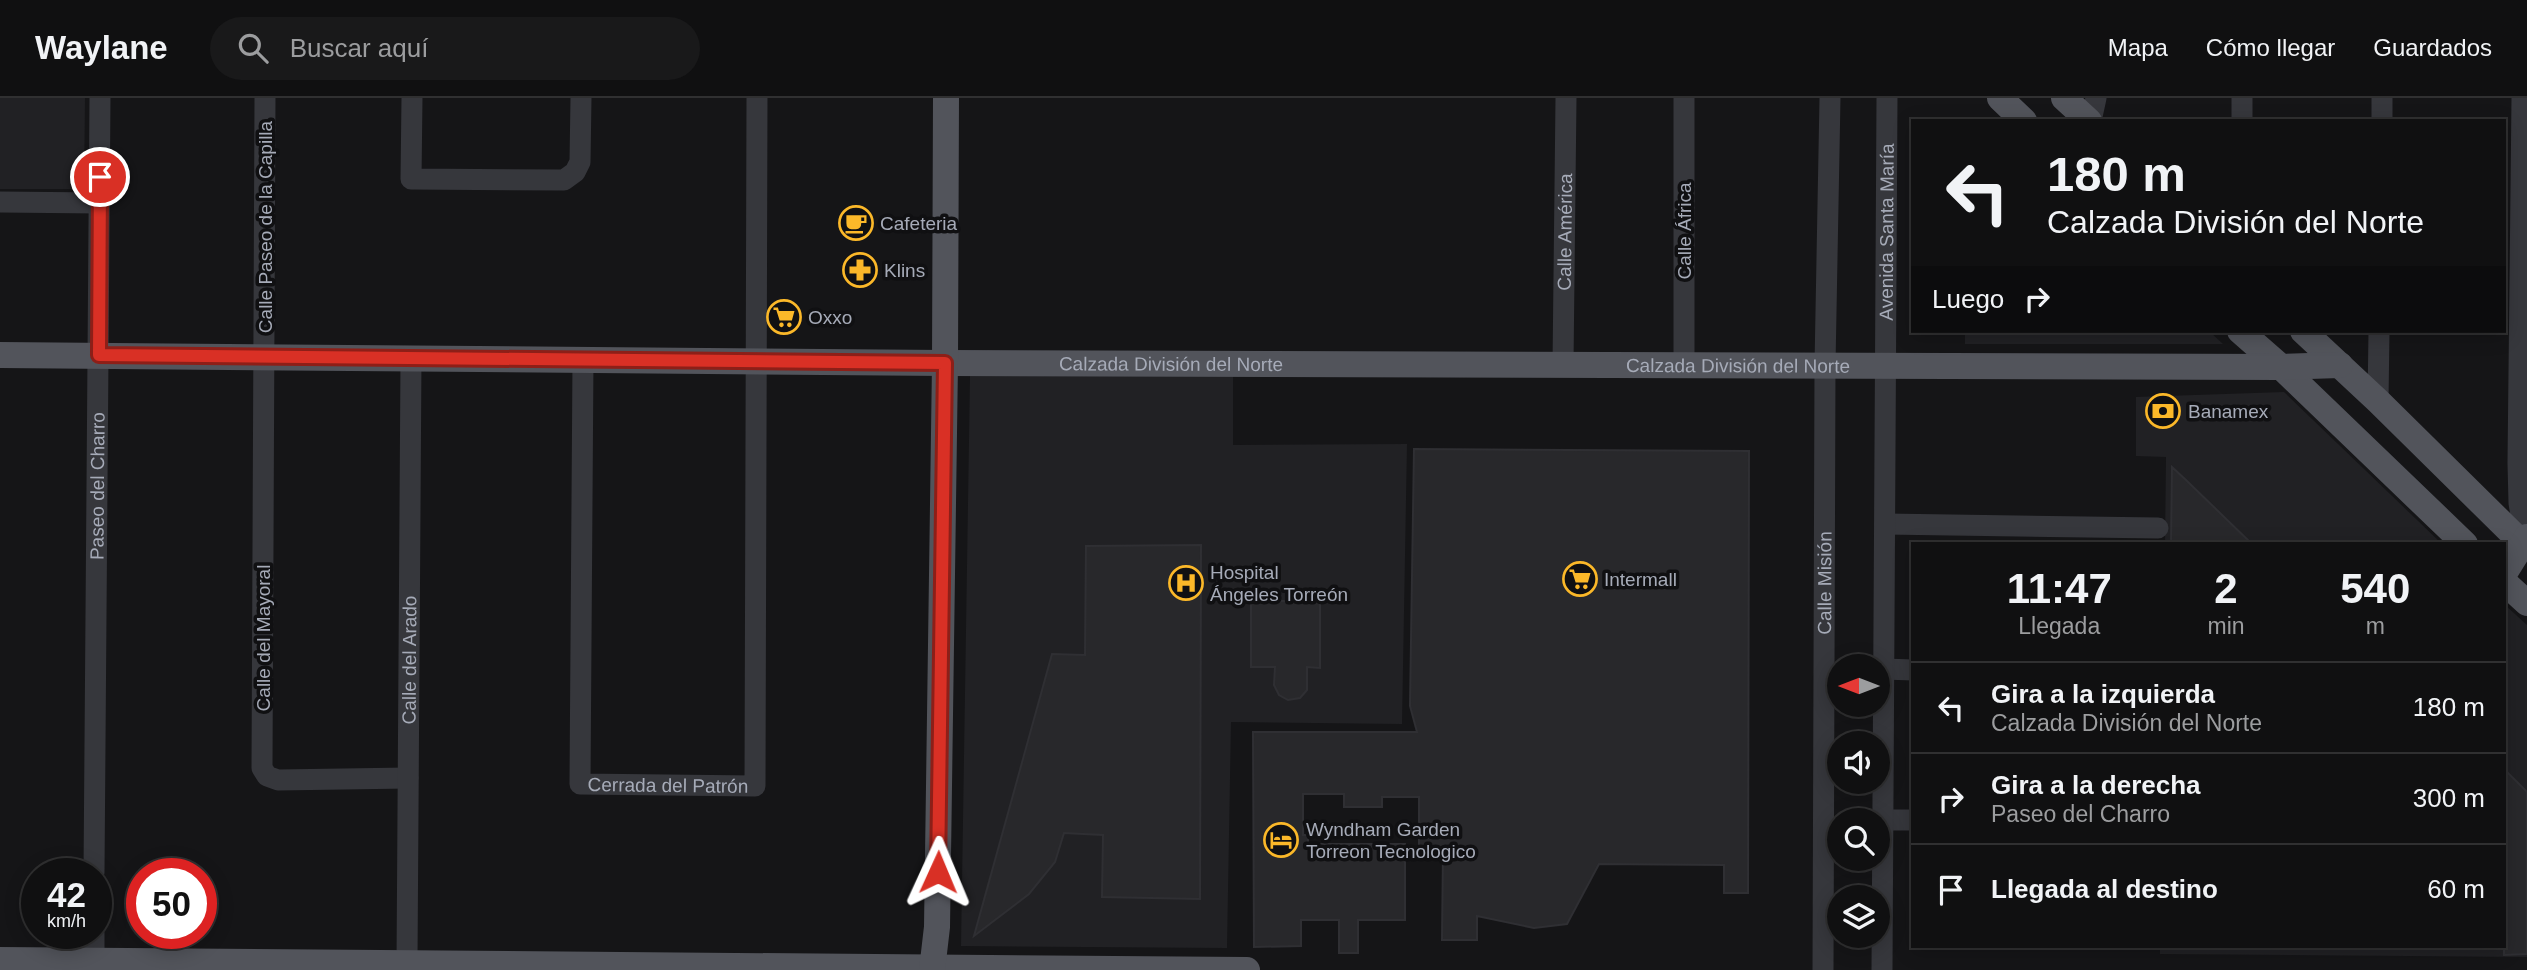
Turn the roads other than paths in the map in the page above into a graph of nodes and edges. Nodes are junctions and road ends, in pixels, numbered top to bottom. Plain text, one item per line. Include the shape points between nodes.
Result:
1 (100, 98) edge
2 (265, 98) edge
3 (412, 98) edge
4 (581, 98) edge
5 (757, 98) edge
6 (946, 98) edge
7 (1566, 98) edge
8 (1684, 98) edge
9 (1830, 98) edge
10 (1887, 98) edge
11 (2000, 98) edge
12 (2064, 98) edge
13 (2096, 98) edge
14 (2242, 98) edge
15 (2382, 98) edge
16 (2522, 98) edge
17 (2022, 119) edge
18 (2088, 119) edge
19 (2091, 119) edge
20 (2242, 119) edge
21 (2382, 119) edge
22 (0, 202) edge
23 (99, 203) junction
24 (2242, 333) edge
25 (2305, 333) edge
26 (2379, 333) edge
27 (0, 355) edge
28 (99, 355) junction
29 (264, 356) junction
30 (411, 358) junction
31 (583, 359) junction
32 (757, 361) junction
33 (945, 363) junction
34 (1563, 365) junction
35 (1684, 365) junction
36 (1825, 365) junction
37 (2340, 365) junction
38 (1886, 366) junction
39 (2281, 367) junction
40 (2378, 401) junction
41 (1885, 524) junction
42 (2158, 528) dead end
43 (2463, 542) edge
44 (2525, 542) edge
45 (2506, 571) edge
46 (2506, 584) edge
47 (2526, 601) edge
48 (1884, 654) edge
49 (1890, 669) edge
50 (1911, 670) edge
51 (1884, 718) edge
52 (408, 778) junction
53 (1883, 808) edge
54 (1890, 820) edge
55 (1911, 820) edge
56 (94, 858) edge
57 (1883, 871) edge
58 (94, 949) edge
59 (0, 960) edge
60 (94, 961) junction
61 (407, 963) junction
62 (42, 965) edge
63 (933, 968) edge
64 (1247, 970) edge
65 (1823, 970) edge
66 (1882, 970) edge

1 - 23 street, Paseo del Charro
2 - 29 street, Calle Paseo de la Capilla
3 - 4 street via 411,179 564,180 580,162
5 - 32 street
6 - 33 main road
7 - 34 street, Calle América
8 - 35 street, Calle África
9 - 36 street
10 - 38 street, Avenida Santa María
11 - 17 main road
12 - 18 main road
13 - 19 street
14 - 20 street
15 - 21 street
16 - 44 street via 2518,463
22 - 23 street
23 - 28 street, Paseo del Charro
24 - 39 main road
25 - 37 main road
26 - 40 street
27 - 28 main road, Calzada División del Norte
28 - 29 main road, Calzada División del Norte
28 - 56 street, Paseo del Charro
29 - 30 main road, Calzada División del Norte
29 - 52 street, Calle del Mayoral via 262,768 278,780
30 - 31 main road, Calzada División del Norte
30 - 52 street, Calle del Arado
31 - 32 main road, Calzada División del Norte
31 - 32 street, Cerrada del Patrón via 580,785 755,786
32 - 33 main road, Calzada División del Norte
33 - 34 main road, Calzada División del Norte
33 - 63 main road
34 - 35 main road, Calzada División del Norte
35 - 36 main road, Calzada División del Norte
36 - 38 main road, Calzada División del Norte
36 - 65 street, Calle Misión
37 - 39 main road, Calzada División del Norte
37 - 40 main road
38 - 39 main road, Calzada División del Norte
38 - 41 street
39 - 43 main road
40 - 44 main road
41 - 42 street
41 - 48 street
44 - 45 main road
46 - 47 main road
49 - 50 street
51 - 53 street
52 - 61 street, Calle del Arado
54 - 55 street
57 - 66 street
58 - 60 street
59 - 62 main road
60 - 61 main road
60 - 62 main road
61 - 63 main road
63 - 64 main road

